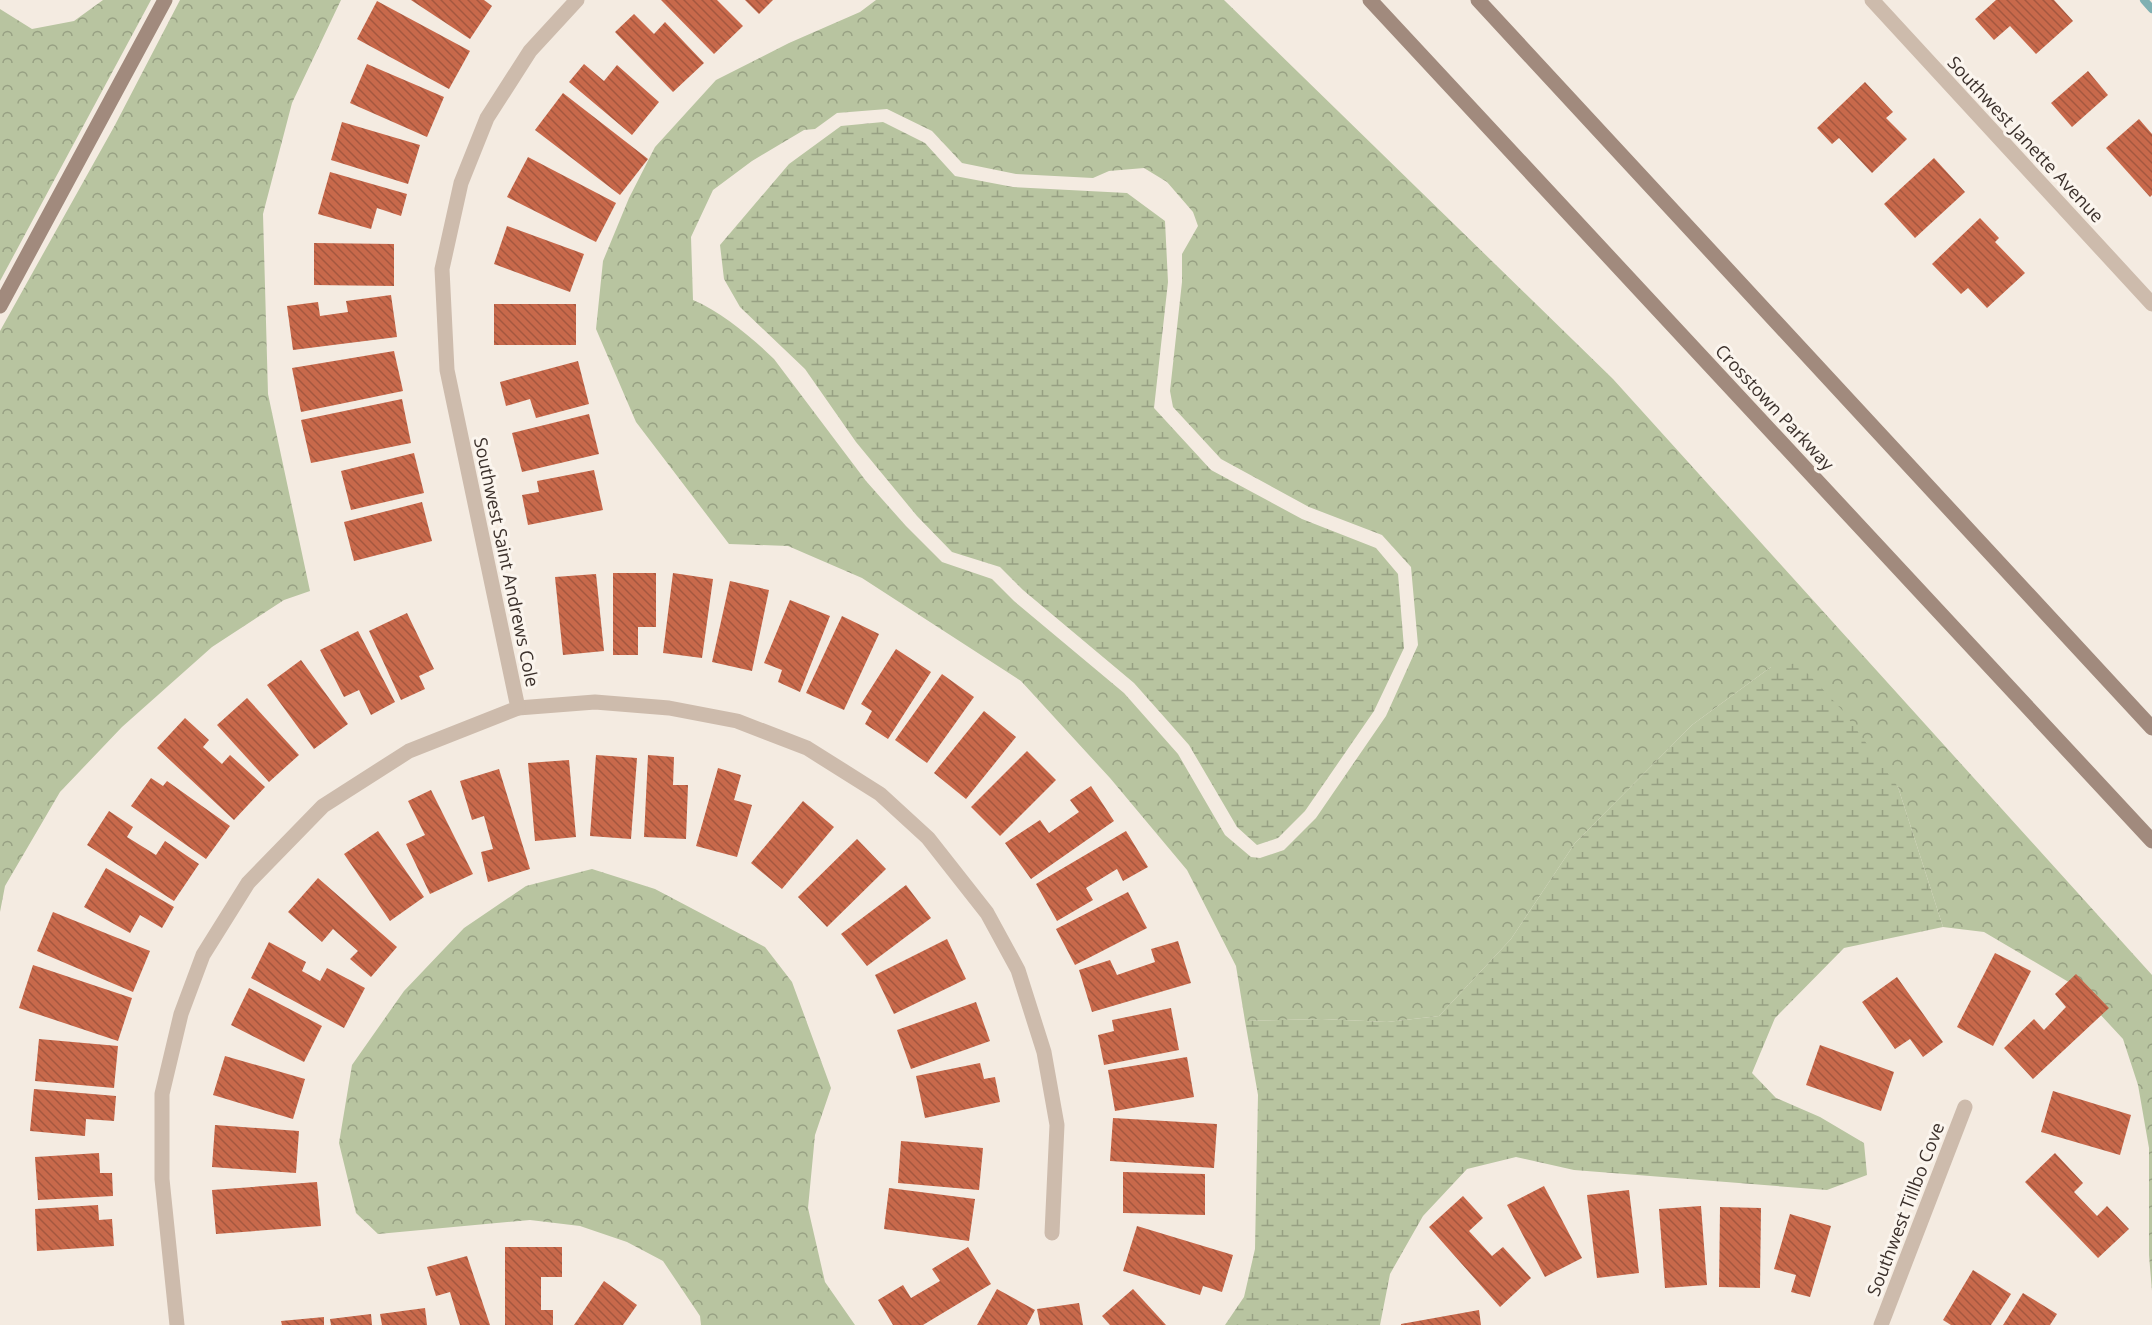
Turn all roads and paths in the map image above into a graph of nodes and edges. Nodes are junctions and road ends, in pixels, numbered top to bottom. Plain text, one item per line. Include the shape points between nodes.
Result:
1 (165, 0) edge
2 (577, 0) edge
3 (1370, 0) edge
4 (1478, 0) edge
5 (1872, 0) edge
6 (2152, 304) edge
7 (0, 306) edge
8 (518, 708) junction
9 (2152, 728) edge
10 (2152, 841) edge
11 (1965, 1107) dead end
12 (1052, 1233) dead end
13 (177, 1325) edge
14 (1881, 1325) edge

1 - 7 main road
2 - 8 street, Southwest Saint Andrews Cole via 530,51 487,118 460,183 442,269 447,370
3 - 10 main road, Crosstown Parkway
4 - 9 main road
5 - 6 street, Southwest Janette Avenue
8 - 12 street via 595,702 669,708 737,721 807,748 880,794 928,838 987,913 1018,970 1044,1052 1057,1125
8 - 13 street, Southwest Saint Andrews Cole via 410,751 323,806 248,883 203,955 181,1014 162,1094 162,1179
11 - 14 street, Southwest Tillbo Cove

